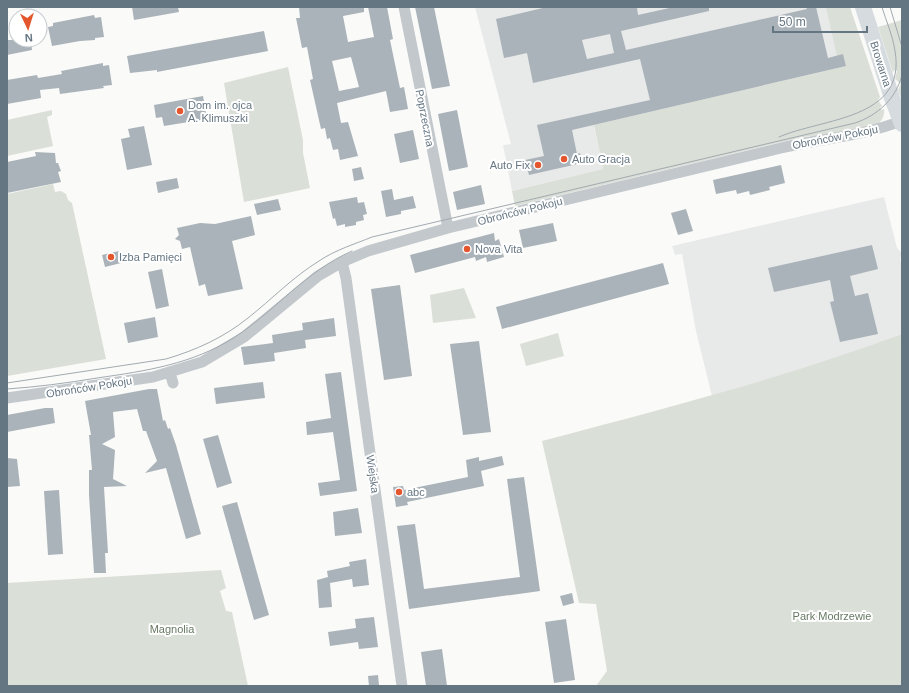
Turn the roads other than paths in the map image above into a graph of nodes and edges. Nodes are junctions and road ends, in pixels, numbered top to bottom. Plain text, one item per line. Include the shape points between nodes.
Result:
1 (404, 7) edge
2 (863, 7) edge
3 (901, 122) edge
4 (448, 228) junction
5 (342, 262) junction
6 (7, 398) edge
7 (402, 686) edge

1 - 4 street, Poprzeczna
2 - 3 main road, Browarna
3 - 4 street, Obrońców Pokoju via 863,134 793,145
4 - 5 street, Obrońców Pokoju via 368,251
5 - 6 street, Obrońców Pokoju via 318,276 266,320 227,348 171,378
5 - 7 street, Wiejska

